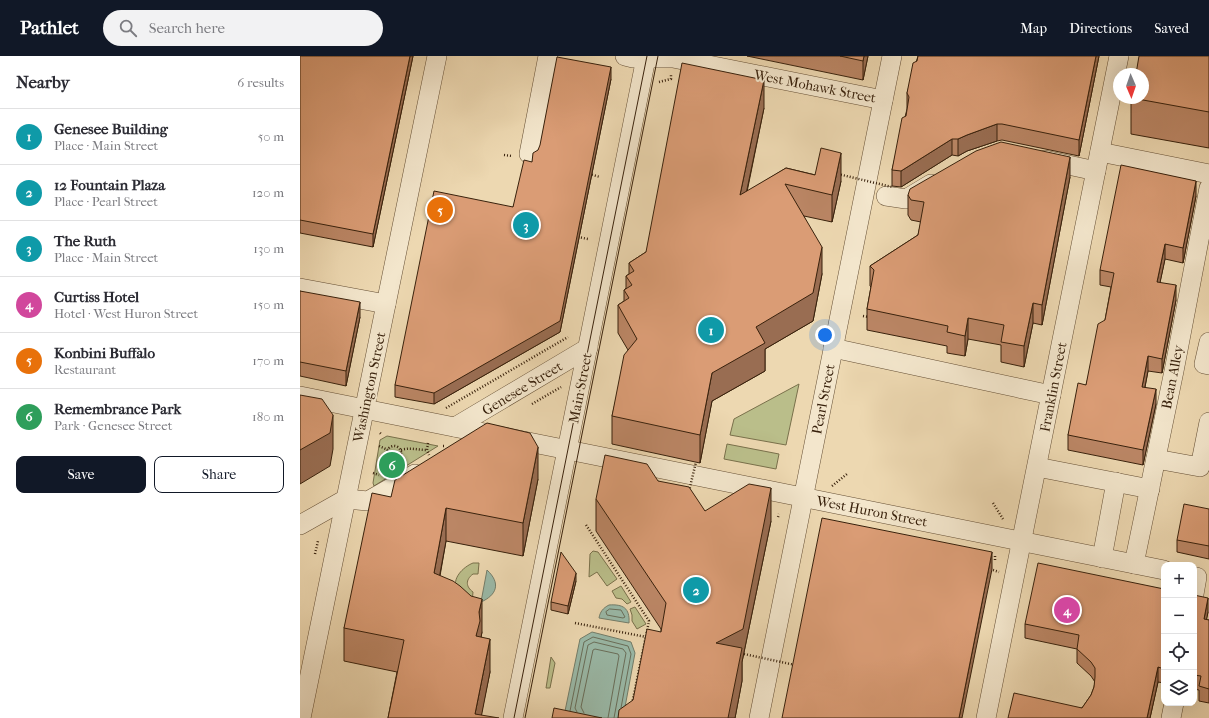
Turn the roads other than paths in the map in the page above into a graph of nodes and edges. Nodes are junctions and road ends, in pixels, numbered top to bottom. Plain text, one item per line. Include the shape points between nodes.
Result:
1 (437, 56) edge
2 (548, 56) edge
3 (625, 56) edge
4 (892, 56) edge
5 (1119, 56) edge
6 (652, 58) junction
7 (883, 100) junction
8 (1100, 152) junction
9 (522, 156) road end
10 (1031, 157) edge
11 (1096, 171) junction
12 (1209, 174) edge
13 (945, 176) edge
14 (1209, 188) edge
15 (889, 191) road end
16 (300, 288) edge
17 (386, 304) junction
18 (1209, 342) edge
19 (588, 348) junction
20 (834, 348) junction
21 (1209, 365) edge
22 (1051, 395) junction
23 (300, 396) edge
24 (364, 409) junction
25 (455, 427) junction
26 (488, 434) junction
27 (1208, 434) edge
28 (465, 446) edge
29 (576, 451) junction
30 (430, 456) edge
31 (1156, 459) junction
32 (1036, 467) junction
33 (1116, 482) junction
34 (1150, 489) junction
35 (804, 498) junction
36 (346, 499) junction
37 (300, 525) edge
38 (1022, 541) junction
39 (1102, 558) junction
40 (1134, 564) junction
41 (1161, 569) edge
42 (1173, 706) edge
43 (301, 718) edge
44 (513, 718) edge
45 (525, 718) edge
46 (759, 718) edge
47 (986, 718) edge
48 (1170, 718) edge

1 - 17 street, Washington Street
2 - 9 street
3 - 6 street, West Mohawk Street
4 - 7 street, Pearl Street
5 - 8 street, Franklin Street
6 - 7 street, West Mohawk Street via 673,58
6 - 19 street, Main Street
6 - 29 street, Main Street
7 - 20 street, Pearl Street
8 - 11 street, Franklin Street
8 - 12 street
10 - 11 street
11 - 22 street, Franklin Street
13 - 15 street via 906,199
14 - 31 street, Bean Alley
16 - 17 street
17 - 24 street, Washington Street
18 - 21 street via 1204,364
19 - 25 street, Genesee Street
19 - 29 street, Main Street
20 - 22 street
20 - 35 street, Pearl Street
22 - 32 street, Franklin Street
23 - 24 street, West Huron Street
24 - 25 street, West Huron Street
24 - 36 street, Washington Street
25 - 26 street, West Huron Street
26 - 28 street, Genesee Street
26 - 29 street, West Huron Street
27 - 31 street via 1200,467
29 - 35 street, West Huron Street
29 - 44 street, Main Street
29 - 45 street, Main Street
30 - 36 street via 368,501
31 - 34 street, Bean Alley
32 - 33 street
32 - 38 street, Franklin Street
33 - 34 street
33 - 39 street
34 - 40 street, Bean Alley
35 - 38 street, West Huron Street
35 - 46 street, Pearl Street
36 - 37 street
36 - 43 street, Washington Street
38 - 39 street, West Huron Street
38 - 47 street, Franklin Street
39 - 40 street, West Huron Street
40 - 41 street, West Huron Street
42 - 48 street

